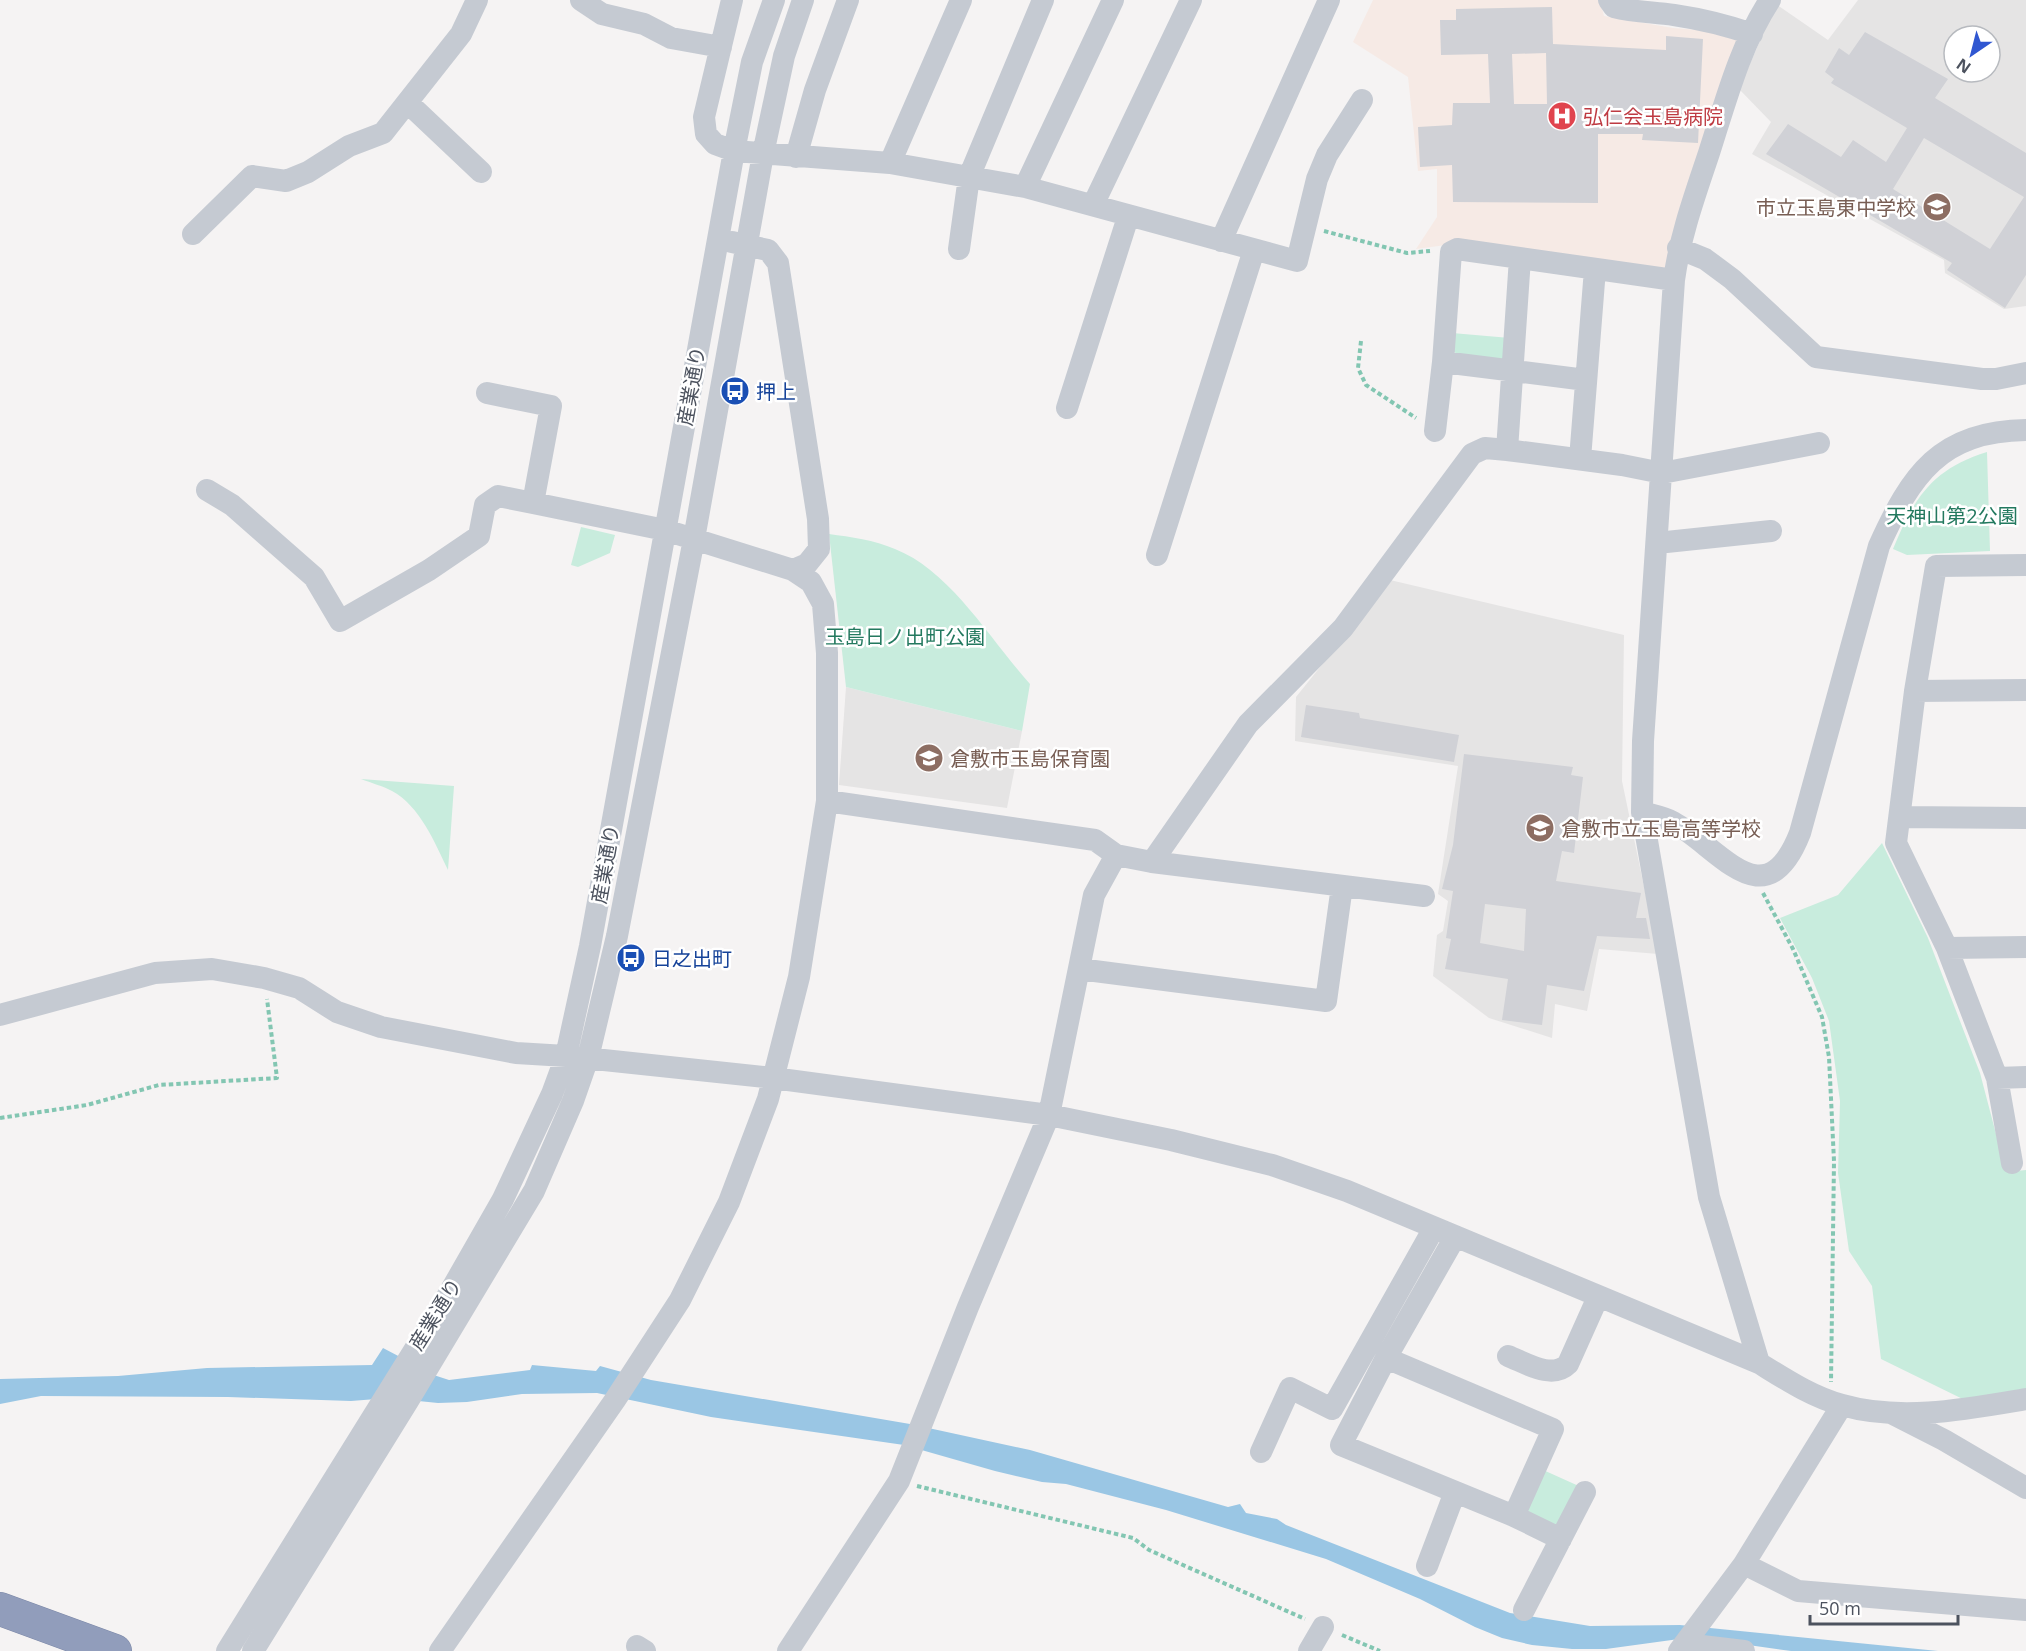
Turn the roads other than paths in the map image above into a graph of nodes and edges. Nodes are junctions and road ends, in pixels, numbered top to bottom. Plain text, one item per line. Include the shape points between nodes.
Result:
1 (477, 0) edge
2 (581, 0) edge
3 (732, 0) edge
4 (774, 0) edge
5 (803, 0) edge
6 (848, 0) edge
7 (961, 0) edge
8 (1043, 0) edge
9 (1113, 0) edge
10 (1191, 0) edge
11 (1329, 0) edge
12 (1609, 0) edge
13 (1770, 0) edge
14 (1752, 34) junction
15 (721, 47) junction
16 (1362, 100) dead end
17 (408, 103) junction
18 (734, 151) junction
19 (763, 154) junction
20 (796, 157) junction
21 (890, 163) junction
22 (482, 172) dead end
23 (969, 177) junction
24 (1025, 187) junction
25 (1093, 205) junction
26 (1128, 217) junction
27 (193, 234) dead end
28 (718, 239) junction
29 (1221, 241) junction
30 (745, 245) junction
31 (1678, 248) junction
32 (959, 249) dead end
33 (1254, 250) junction
34 (1520, 258) junction
35 (1595, 269) junction
36 (1674, 280) junction
37 (1443, 362) junction
38 (1512, 371) junction
39 (2026, 373) edge
40 (1586, 380) junction
41 (487, 393) dead end
42 (1067, 408) dead end
43 (2026, 430) edge
44 (1435, 431) road end
45 (1819, 443) dead end
46 (1507, 450) junction
47 (1580, 459) junction
48 (1662, 473) junction
49 (207, 490) dead end
50 (533, 503) junction
51 (665, 530) junction
52 (1771, 531) dead end
53 (694, 539) junction
54 (1657, 543) junction
55 (1158, 555) dead end
56 (2026, 565) edge
57 (793, 570) junction
58 (2026, 690) edge
59 (1915, 691) junction
60 (826, 801) junction
61 (1642, 812) junction
62 (1900, 817) junction
63 (2026, 818) edge
64 (1116, 855) junction
65 (1152, 862) junction
66 (1342, 886) junction
67 (1424, 896) dead end
68 (1947, 948) junction
69 (2026, 948) edge
70 (1078, 969) junction
71 (0, 1015) edge
72 (577, 1057) junction
73 (2026, 1077) edge
74 (773, 1078) junction
75 (1997, 1078) junction
76 (1049, 1115) junction
77 (2012, 1163) dead end
78 (1444, 1233) junction
79 (1598, 1297) junction
80 (1508, 1356) dead end
81 (1386, 1358) junction
82 (1759, 1363) junction
83 (2026, 1399) edge
84 (1836, 1403) junction
85 (1332, 1409) junction
86 (1889, 1413) junction
87 (1354, 1420) junction
88 (1261, 1452) dead end
89 (2026, 1488) edge
90 (1455, 1492) junction
91 (1585, 1492) dead end
92 (1514, 1516) junction
93 (1561, 1539) junction
94 (1744, 1564) junction
95 (1427, 1566) dead end
96 (0, 1609) edge
97 (1524, 1610) dead end
98 (2026, 1610) edge
99 (1323, 1627) road end
100 (1682, 1648) edge
101 (115, 1651) edge
102 (227, 1651) edge
103 (253, 1651) edge
104 (440, 1651) edge
105 (788, 1651) edge
106 (1309, 1651) edge
107 (1744, 1651) edge

1 - 17 street via 461,34
2 - 15 street via 602,14 644,24 671,38
3 - 15 street
4 - 18 street, 産業通り via 752,62
5 - 19 street, 産業通り via 784,56
6 - 20 street via 815,90
7 - 21 street
8 - 23 street
9 - 24 street
10 - 25 street
11 - 29 street
12 - 14 street via 1614,7 1637,13 1725,24
13 - 14 street
14 - 31 street via 1738,62
15 - 18 street via 704,126 715,144
16 - 33 street via 1327,154 1297,261
17 - 22 street
17 - 27 street via 383,133 349,146 308,172 286,181 252,176
18 - 19 street
18 - 28 street, 産業通り
19 - 20 street
19 - 30 street, 産業通り
20 - 21 street
21 - 23 street
23 - 24 street
23 - 32 street
24 - 25 street
25 - 26 street
26 - 29 street
26 - 42 street
28 - 30 street
28 - 51 street, 産業通り
29 - 33 street
30 - 53 street, 産業通り
30 - 57 street via 768,250 778,263 818,519 819,549 807,564
31 - 36 street
31 - 39 street via 1705,259 1732,279 1816,357 1982,379
33 - 55 street
34 - 35 street
34 - 37 street via 1457,249 1451,252
34 - 38 street
35 - 36 street
35 - 40 street
36 - 48 street
37 - 38 street
37 - 44 street
38 - 40 street
38 - 46 street
40 - 47 street
41 - 50 street via 551,406
43 - 61 street via 1984,435 1958,444 1914,479 1898,504 1879,546 1800,832 1790,857 1779,868 1764,876 1735,870 1672,821
45 - 48 street
46 - 47 street
46 - 65 street via 1485,448 1472,454 1342,628 1248,724
47 - 48 street
48 - 54 street
49 - 50 street via 232,505 314,577 340,621 479,536 485,505 498,496
50 - 51 street
51 - 53 street
51 - 72 street, 産業通り via 590,946
52 - 54 street
53 - 57 street
53 - 72 street, 産業通り via 617,936
54 - 61 street
56 - 59 street via 1936,566
57 - 60 street via 811,582 823,604 827,653
58 - 59 street
59 - 62 street
60 - 64 street via 1095,840
60 - 74 street via 799,977
61 - 82 street via 1709,1197
62 - 63 street
62 - 68 street via 1896,843
64 - 65 street
64 - 70 street via 1094,895
65 - 66 street
66 - 67 street
66 - 70 street via 1326,1001
68 - 69 street
68 - 75 street
70 - 76 street
71 - 72 street via 155,973 212,969 299,988 337,1012 381,1028 516,1053
72 - 74 street
72 - 102 street, 産業通り via 552,1095 503,1199 443,1304
72 - 103 street, 産業通り via 573,1101 534,1191
73 - 75 street
74 - 76 street
74 - 104 street via 729,1202 680,1300
75 - 77 street
76 - 78 street via 1272,1165 1347,1191
76 - 105 street via 899,1481
78 - 79 street
78 - 81 street
78 - 85 street
79 - 80 street via 1563,1369 1551,1372
79 - 82 street
81 - 87 street
81 - 92 street via 1553,1429
82 - 84 street via 1798,1387
83 - 86 street via 1979,1407
84 - 86 street
84 - 94 street
85 - 87 street
85 - 88 street via 1290,1388
86 - 89 street
87 - 90 street via 1341,1445
90 - 92 street
90 - 95 street
91 - 93 street
92 - 93 street
93 - 97 street
94 - 98 street via 1798,1590
94 - 100 street
96 - 101 highway
99 - 106 street
100 - 107 street

